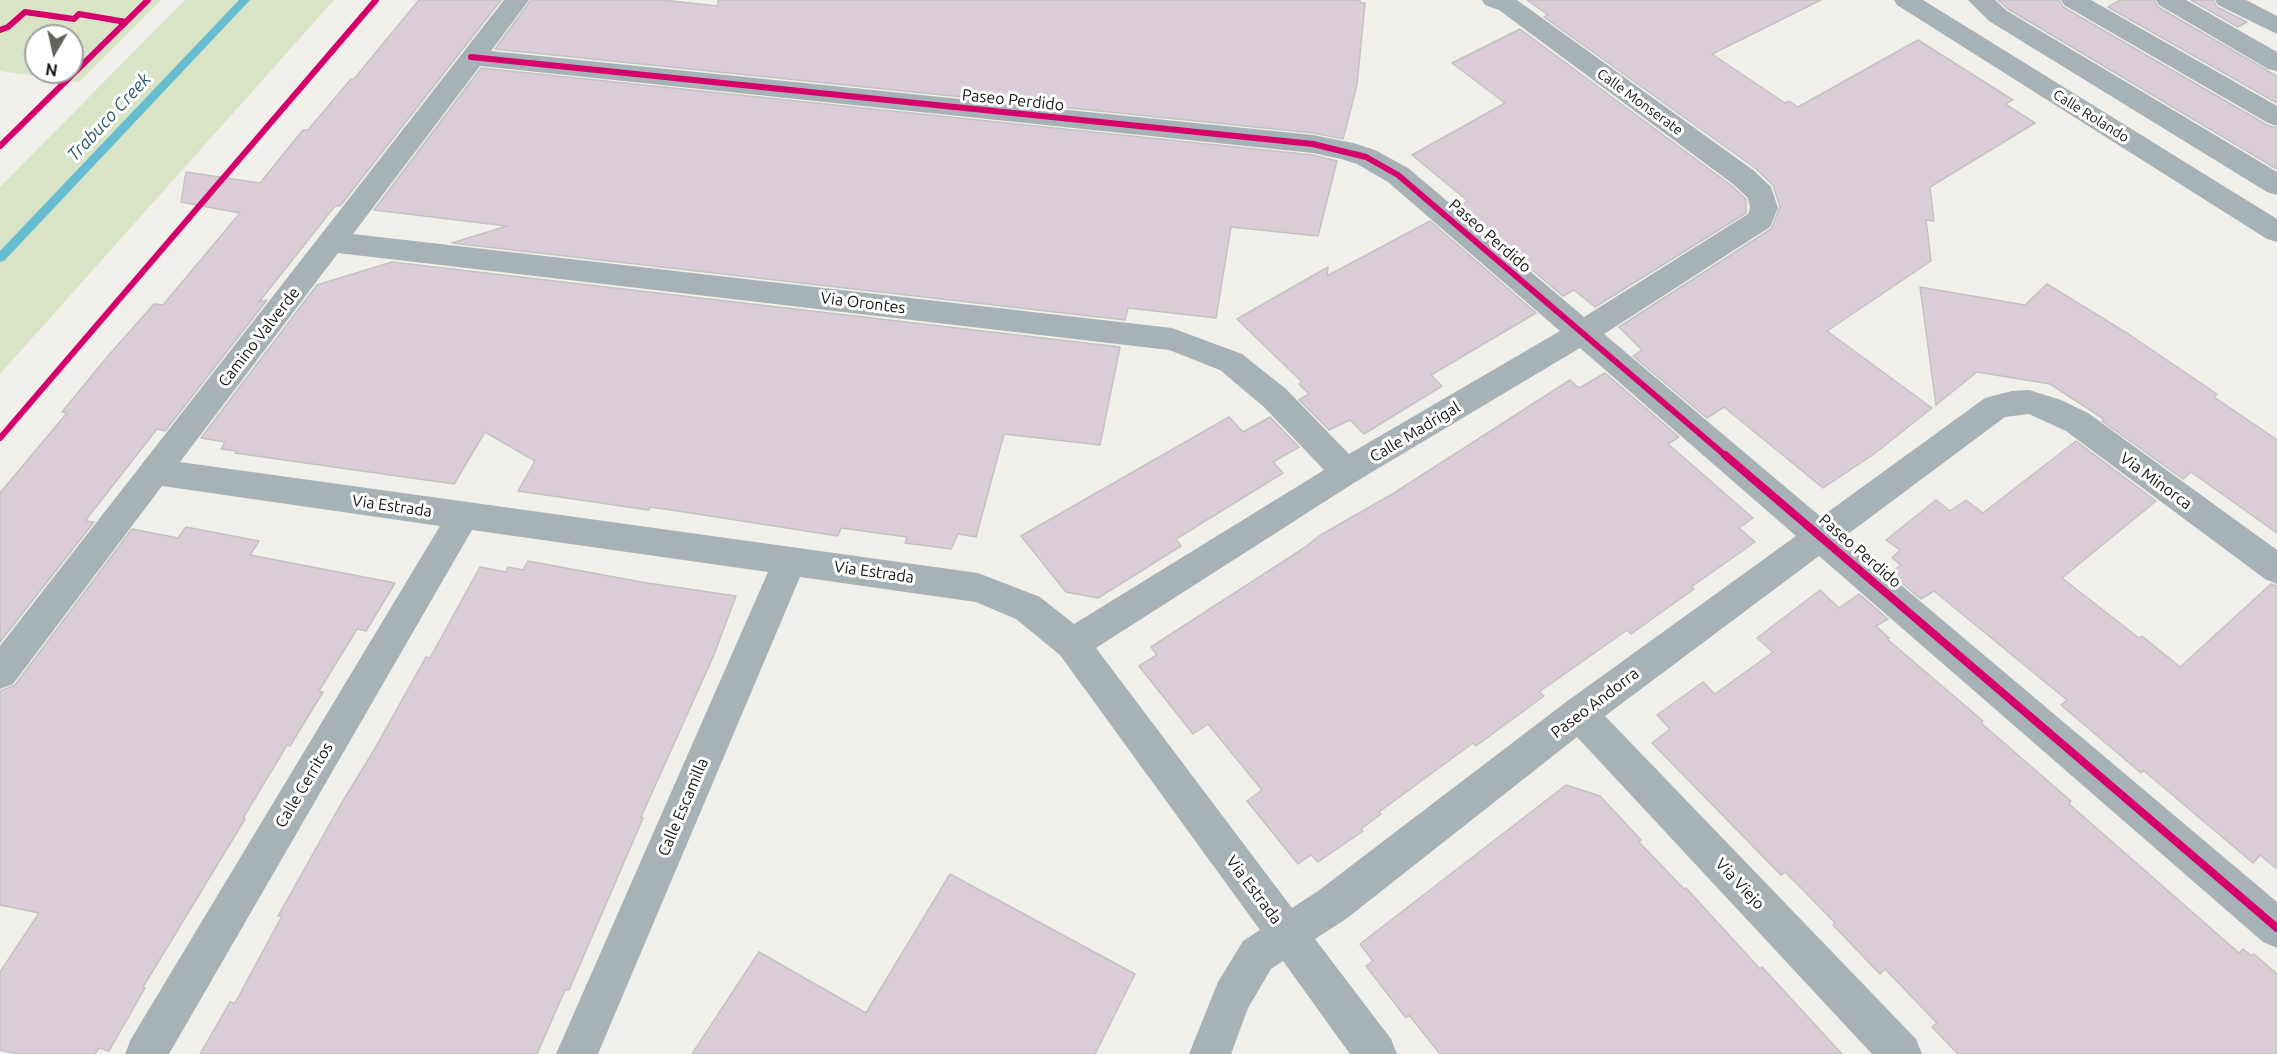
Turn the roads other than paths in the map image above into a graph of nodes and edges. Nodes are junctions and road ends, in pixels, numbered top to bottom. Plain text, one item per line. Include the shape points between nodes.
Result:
1 (517, 0) edge
2 (1494, 0) edge
3 (1906, 0) edge
4 (1980, 0) edge
5 (2073, 0) edge
6 (2168, 0) edge
7 (2227, 0) edge
8 (1930, 15) junction
9 (2277, 26) edge
10 (471, 57) junction
11 (2277, 63) edge
12 (2277, 117) edge
13 (2277, 185) edge
14 (1760, 220) joint
15 (2277, 232) edge
16 (332, 242) junction
17 (1582, 333) junction
18 (2029, 402) joint
19 (154, 472) junction
20 (1346, 472) junction
21 (463, 516) junction
22 (1822, 536) junction
23 (789, 561) junction
24 (2277, 569) edge
25 (1071, 644) junction
26 (0, 673) edge
27 (1579, 714) junction
28 (2277, 928) edge
29 (1287, 934) junction
30 (146, 1054) edge
31 (577, 1054) edge
32 (1210, 1054) edge
33 (1376, 1054) edge
34 (1901, 1054) edge

1 - 10 street, Camino Valverde
2 - 14 street, Calle Monserate via 1508,5 1743,177 1761,194 1764,208
3 - 8 street, Calle Rolando
4 - 8 street
4 - 13 street via 1998,16
5 - 12 street
6 - 11 street
7 - 9 street
8 - 15 street, Calle Rolando
10 - 16 street, Camino Valverde
10 - 17 street, Paseo Perdido via 1344,150 1398,175
14 - 17 street, Calle Madrigal
16 - 19 street, Camino Valverde
16 - 20 street, Via Orontes via 1172,339 1231,362 1275,398
17 - 20 street, Calle Madrigal
17 - 22 street, Paseo Perdido
18 - 22 street, Paseo Andorra via 1996,407
18 - 24 street, Via Minorca via 2077,423
19 - 21 street, Via Estrada
19 - 26 street, Camino Valverde
20 - 25 street, Calle Madrigal
21 - 23 street, Via Estrada
21 - 30 street, Calle Cerritos
22 - 27 street, Paseo Andorra
22 - 28 street, Paseo Perdido
23 - 25 street, Via Estrada via 978,588 1028,608
23 - 31 street, Calle Escamilla
25 - 29 street, Via Estrada
27 - 29 street, Paseo Andorra via 1332,905
27 - 34 street, Via Viejo
29 - 32 street, Paseo Andorra via 1257,956 1232,996
29 - 33 street, Via Estrada

